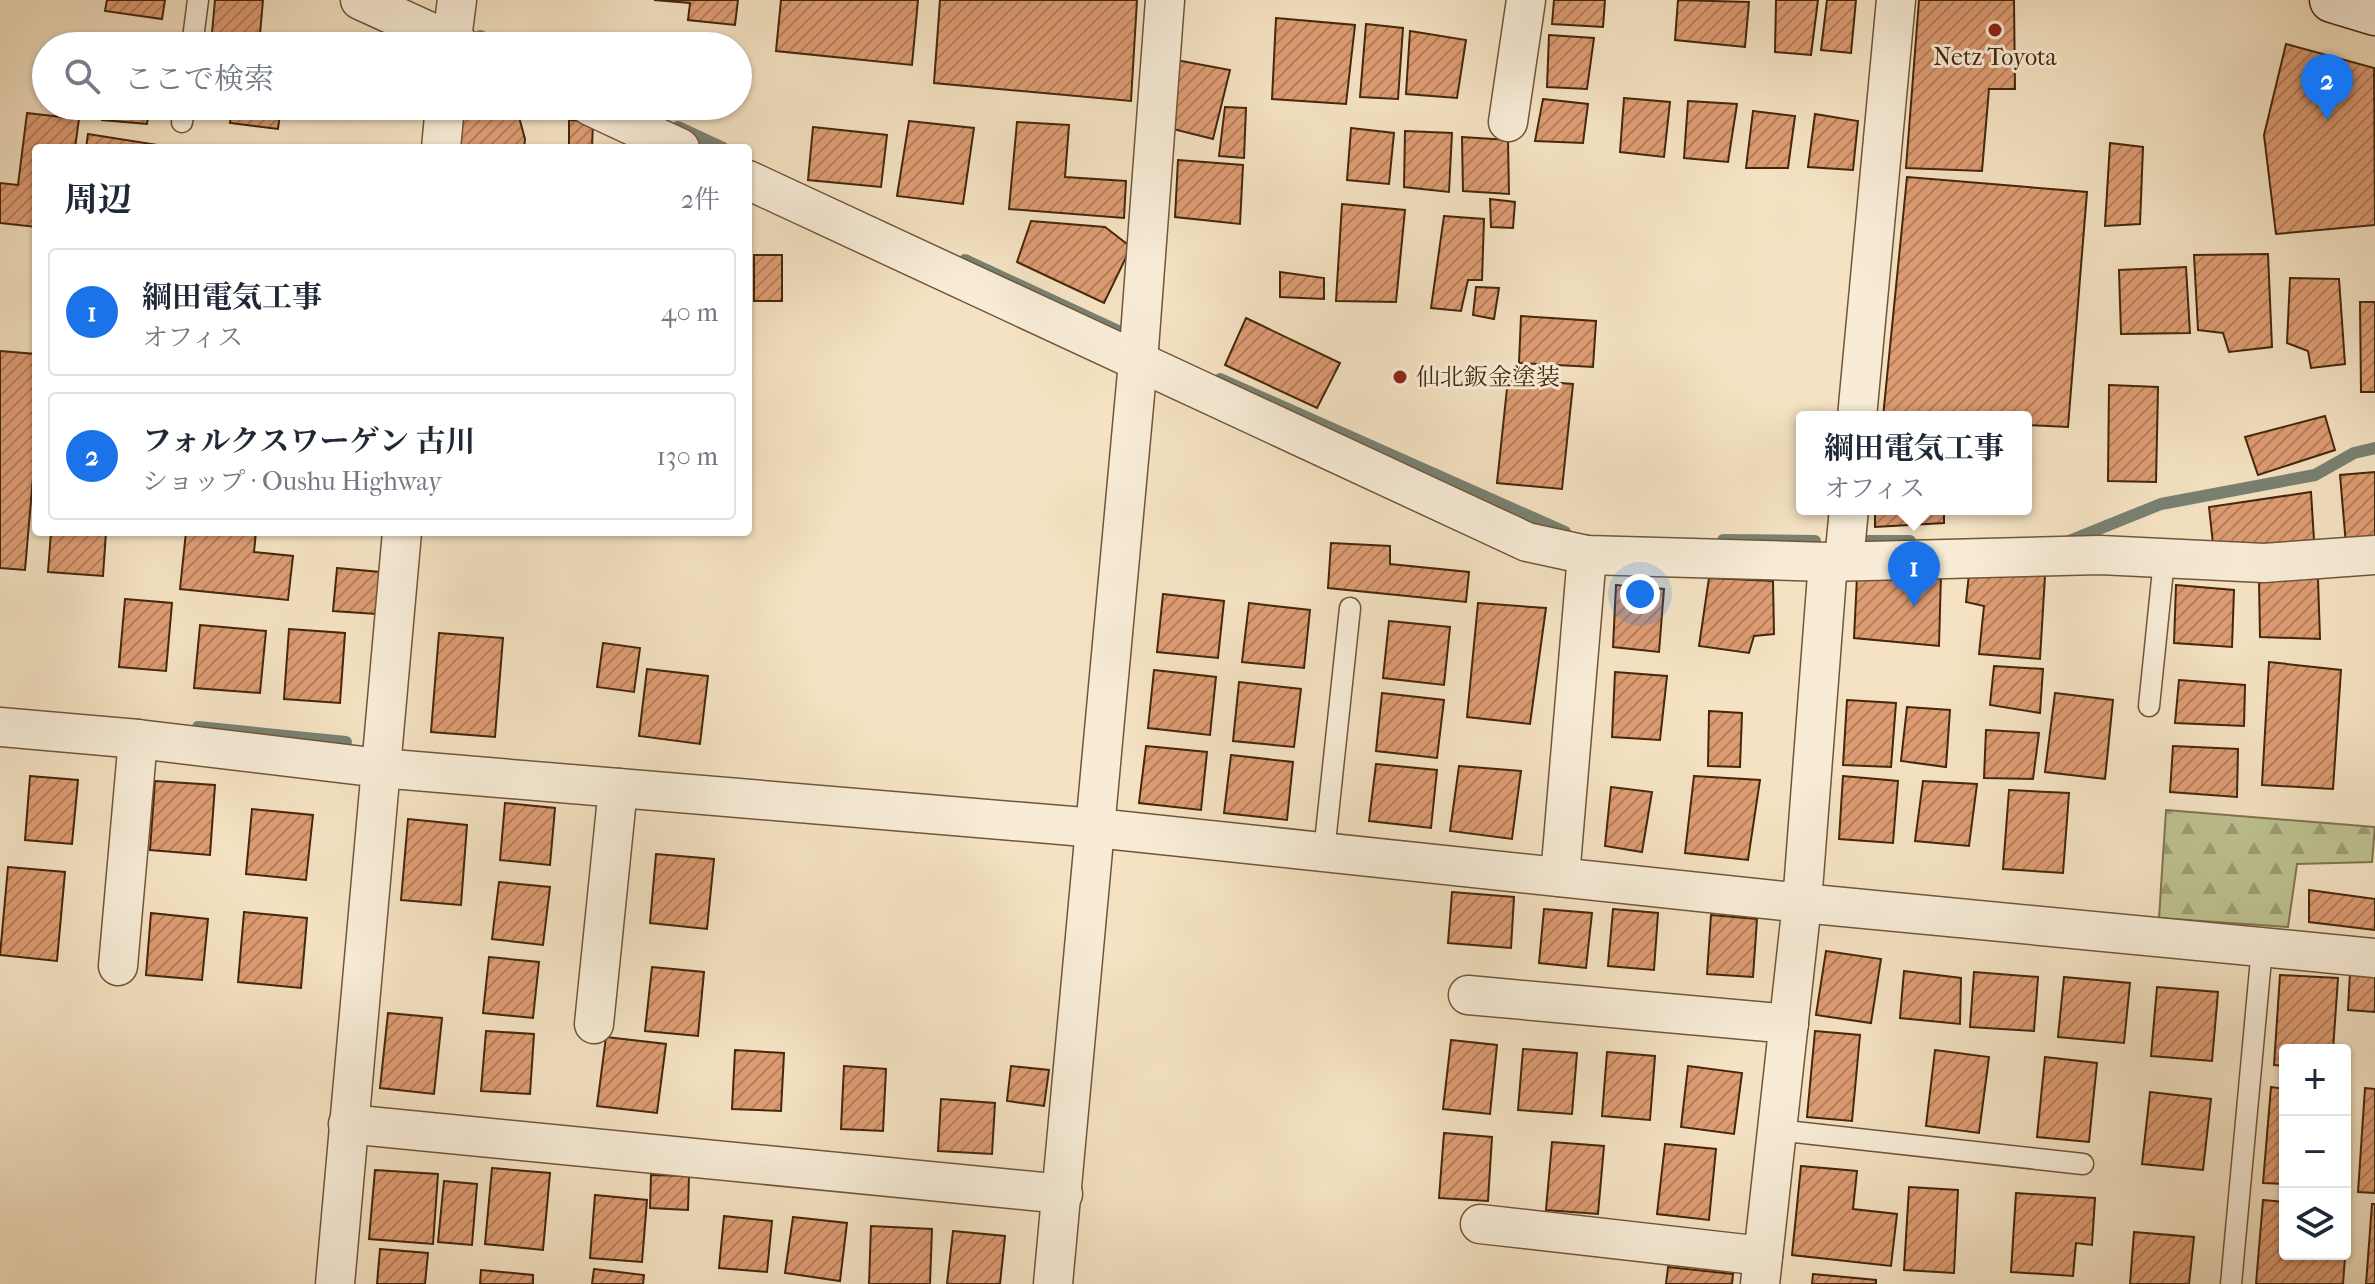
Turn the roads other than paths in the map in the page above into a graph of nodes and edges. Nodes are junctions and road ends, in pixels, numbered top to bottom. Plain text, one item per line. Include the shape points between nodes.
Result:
1 (198, 0) edge
2 (360, 0) edge
3 (457, 0) edge
4 (1165, 0) edge
5 (1526, 0) edge
6 (1896, 0) edge
7 (2332, 0) edge
8 (2375, 13) edge
9 (194, 32) edge
10 (428, 32) edge
11 (455, 32) edge
12 (444, 120) edge
13 (620, 120) edge
14 (1508, 122) dead end
15 (441, 144) edge
16 (671, 144) edge
17 (752, 182) edge
18 (1138, 362) junction
19 (1858, 411) edge
20 (1848, 515) edge
21 (402, 536) edge
22 (1587, 555) junction
23 (2375, 555) edge
24 (2164, 560) junction
25 (1836, 562) junction
26 (1350, 608) dead end
27 (2149, 706) dead end
28 (0, 727) edge
29 (138, 739) junction
30 (380, 768) junction
31 (618, 788) junction
32 (1096, 828) junction
33 (1324, 852) junction
34 (1560, 877) junction
35 (1802, 903) junction
36 (2262, 948) junction
37 (2375, 958) edge
38 (118, 966) dead end
39 (1468, 995) dead end
40 (594, 1024) dead end
41 (1789, 1024) junction
42 (348, 1124) junction
43 (1777, 1130) junction
44 (2083, 1164) dead end
45 (1063, 1194) junction
46 (1480, 1224) dead end
47 (1762, 1270) edge
48 (335, 1284) edge
49 (1053, 1284) edge
50 (2231, 1284) edge

1 - 9 lane
2 - 10 street
3 - 11 street
4 - 18 street
5 - 14 street
6 - 19 street
7 - 8 street
12 - 15 street
13 - 16 street
17 - 18 street
18 - 22 street via 1527,542
18 - 32 street
20 - 25 street
21 - 30 street
22 - 25 street
22 - 34 street
23 - 24 street via 2264,563
24 - 25 street via 2100,555
24 - 27 lane
25 - 35 street
26 - 33 lane
28 - 29 street
29 - 30 street
29 - 38 street
30 - 31 street
30 - 42 street
31 - 32 street
31 - 40 street
32 - 33 street
32 - 45 street
33 - 34 street
34 - 35 street
35 - 36 street
35 - 41 street
36 - 37 street
36 - 50 lane
39 - 41 street
41 - 43 street
42 - 45 street
42 - 48 street
43 - 44 lane
43 - 47 street
45 - 49 street
46 - 47 street

